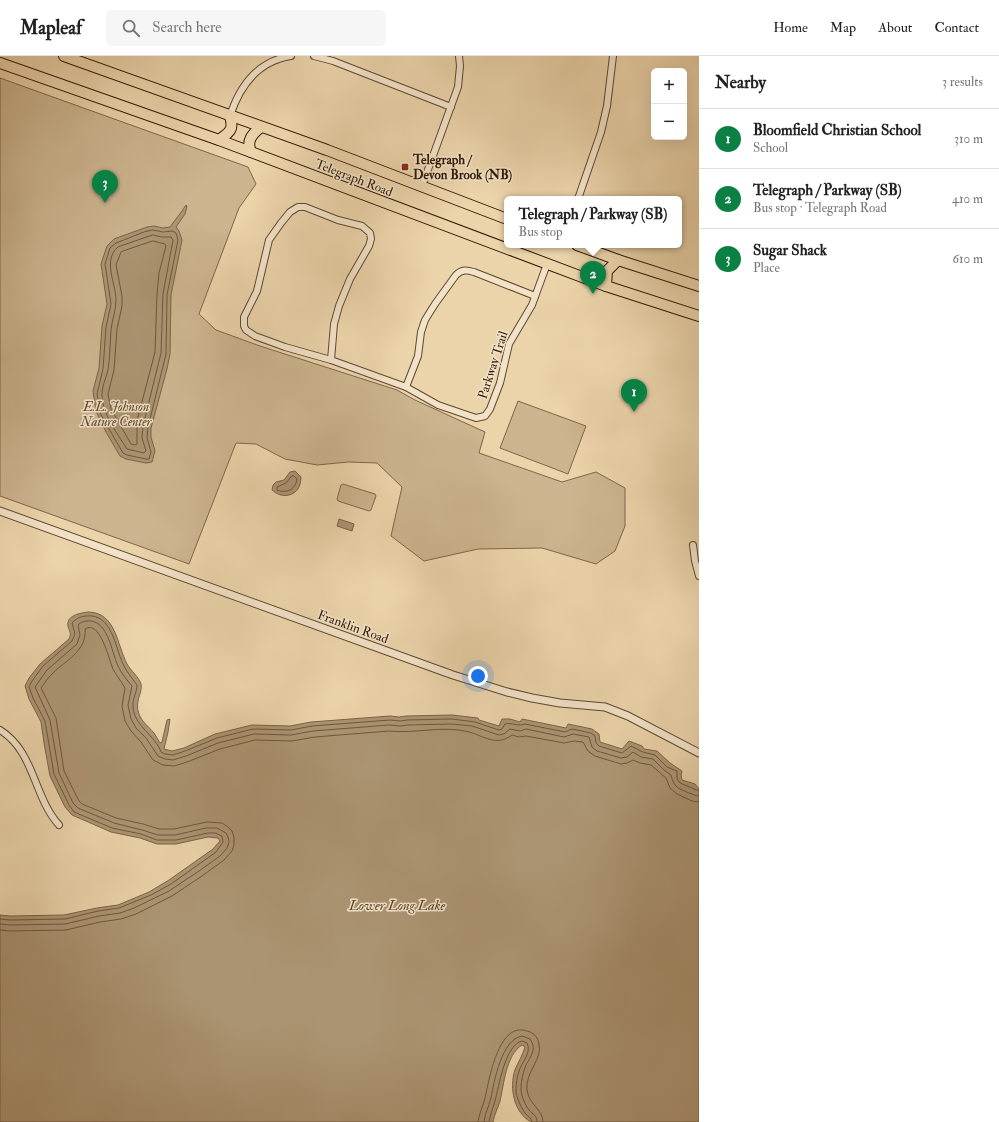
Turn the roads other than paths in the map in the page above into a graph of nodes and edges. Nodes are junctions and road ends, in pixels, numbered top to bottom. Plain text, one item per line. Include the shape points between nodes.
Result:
1 (64, 56) edge
2 (291, 56) edge
3 (314, 56) edge
4 (459, 56) edge
5 (613, 56) edge
6 (0, 63) edge
7 (452, 107) junction
8 (230, 116) junction
9 (261, 126) junction
10 (219, 140) junction
11 (251, 152) junction
12 (422, 186) junction
13 (579, 196) edge
14 (504, 217) edge
15 (504, 248) edge
16 (505, 248) edge
17 (585, 248) edge
18 (618, 260) junction
19 (547, 264) junction
20 (606, 286) junction
21 (699, 286) edge
22 (535, 296) junction
23 (699, 316) edge
24 (331, 360) junction
25 (406, 387) junction
26 (0, 511) edge
27 (693, 545) dead end
28 (699, 576) edge
29 (0, 730) edge
30 (699, 753) edge
31 (59, 825) dead end

1 - 8 highway, Telegraph Road
2 - 8 street via 267,64 250,78 238,95
3 - 7 street
4 - 7 street via 460,77
5 - 13 street via 601,132
6 - 10 highway, Telegraph Road
7 - 12 street
8 - 9 highway, Telegraph Road
8 - 10 highway via 230,131
9 - 11 highway via 249,141
9 - 12 highway, Telegraph Road
10 - 11 highway, Telegraph Road
11 - 15 highway, Telegraph Road
12 - 14 highway, Telegraph Road
16 - 19 highway, Telegraph Road
17 - 18 highway
18 - 20 highway via 607,271
18 - 21 highway
19 - 20 highway, Telegraph Road
19 - 22 street, Parkway Trail
20 - 23 highway, Telegraph Road
22 - 25 street via 474,272 460,271 425,320 418,356
22 - 25 street, Parkway Trail via 509,344 500,383 485,416 476,418 438,405
24 - 24 street via 334,324 339,306 350,279 369,246 370,234 362,226 298,207 290,212 270,240 257,291 244,317 244,326 255,336
24 - 25 street
26 - 30 street, Franklin Road via 460,677 532,698 604,707 628,716
27 - 28 street
29 - 31 street via 22,752 50,814

